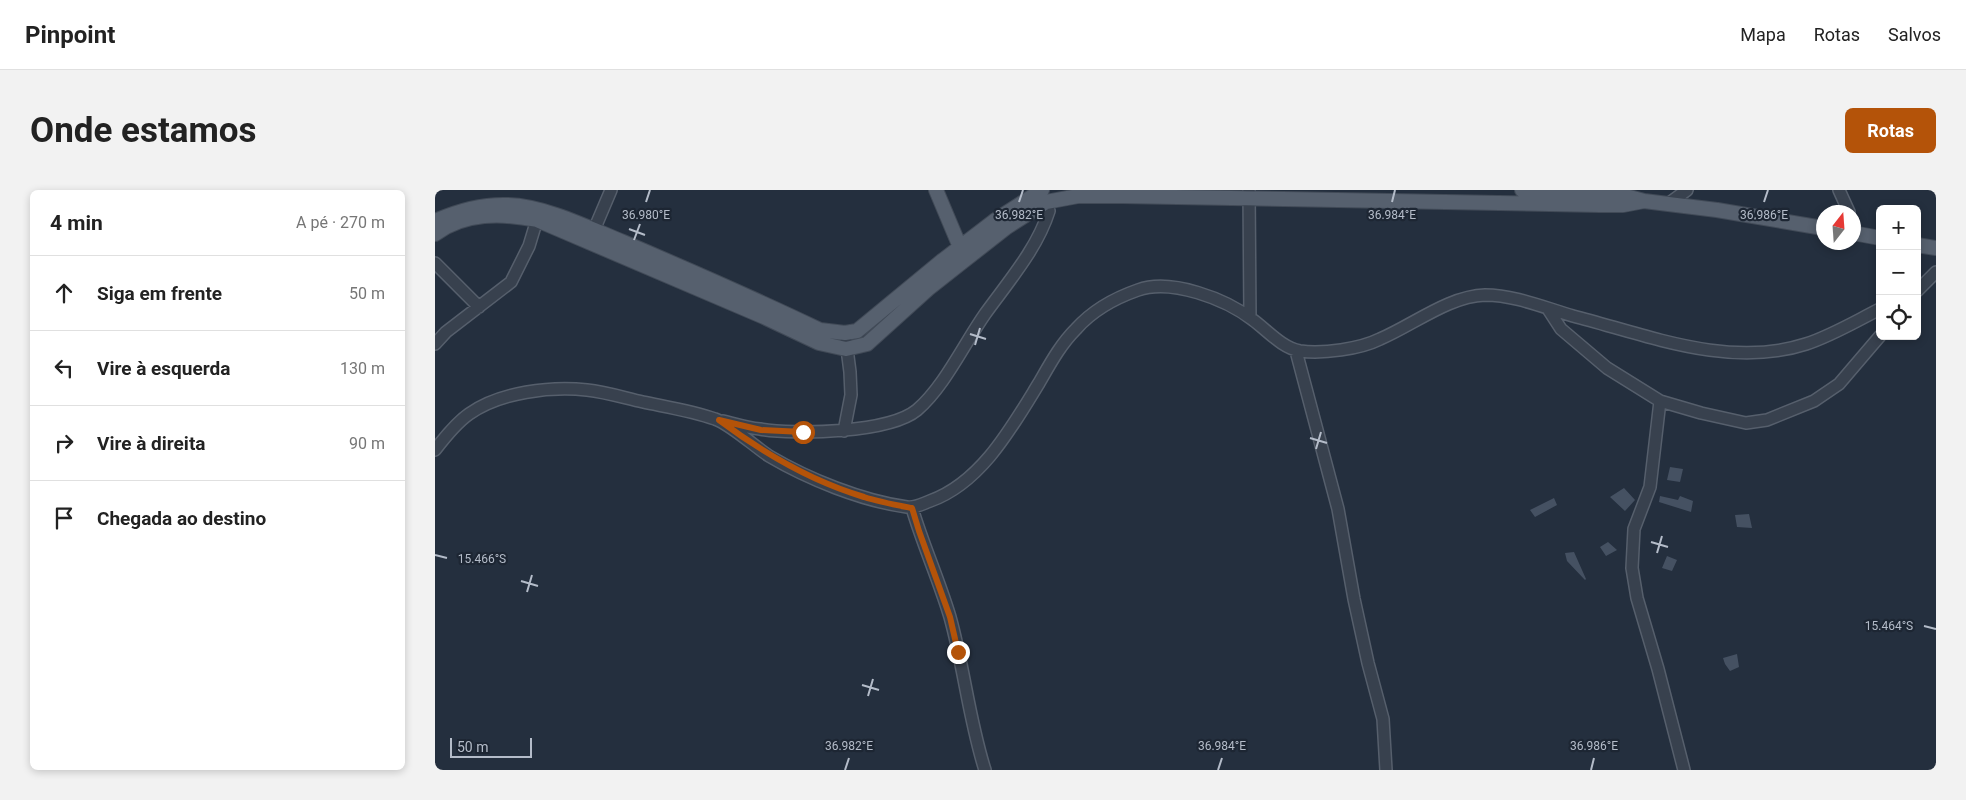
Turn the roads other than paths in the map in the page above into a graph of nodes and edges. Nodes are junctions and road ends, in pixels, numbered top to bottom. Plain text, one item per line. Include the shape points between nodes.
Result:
1 (611, 190) edge
2 (936, 190) edge
3 (1522, 190) edge
4 (1687, 190) edge
5 (1839, 190) edge
6 (1041, 193) edge
7 (1249, 194) edge
8 (1644, 201) junction
9 (1668, 204) junction
10 (1846, 205) edge
11 (539, 215) junction
12 (435, 221) edge
13 (1816, 227) edge
14 (594, 230) junction
15 (1861, 232) edge
16 (435, 234) edge
17 (1876, 237) edge
18 (1921, 245) edge
19 (960, 248) junction
20 (1936, 248) edge
21 (435, 263) edge
22 (668, 269) junction
23 (1936, 272) edge
24 (1921, 287) edge
25 (479, 306) junction
26 (1548, 309) junction
27 (1876, 311) edge
28 (1250, 317) junction
29 (845, 333) junction
30 (1877, 340) edge
31 (435, 344) edge
32 (847, 349) junction
33 (1296, 351) junction
34 (1660, 401) junction
35 (719, 420) junction
36 (844, 431) junction
37 (435, 450) edge
38 (912, 508) junction
39 (985, 770) edge
40 (1386, 770) edge
41 (1683, 770) edge

1 - 14 street
2 - 19 main road
3 - 8 main road via 1622,195
4 - 9 street
5 - 10 street
6 - 7 main road via 1078,196
6 - 19 main road
6 - 32 main road via 1007,227 928,289 867,344
6 - 36 street via 1049,211 1038,237 935,392 915,412 887,424
7 - 8 main road via 1600,205
7 - 28 street
8 - 9 main road
9 - 13 main road
11 - 12 main road via 510,205 481,206
11 - 14 main road
11 - 16 main road via 485,215 459,221
11 - 22 main road
11 - 25 street via 529,246 511,282
14 - 22 main road
15 - 17 main road
18 - 20 main road
19 - 29 main road via 857,331
21 - 25 street
22 - 29 main road via 820,330
22 - 32 main road via 819,344
23 - 24 street
25 - 31 street
26 - 27 street via 1679,344 1720,352 1764,353 1806,344
26 - 33 street via 1513,298 1483,295 1449,304 1377,342 1333,351
26 - 34 street via 1561,329 1607,368
28 - 33 street via 1271,336
28 - 38 street via 1214,299 1175,286 1142,288 1106,304 1078,326 1057,352 1002,438 974,474 943,497
29 - 32 street
30 - 34 street via 1839,384 1814,401 1767,420 1746,423
32 - 36 street via 851,395
33 - 40 street via 1338,509 1356,608 1383,719
34 - 41 street via 1650,487 1634,530 1632,568
35 - 36 street via 761,430
35 - 37 street via 587,390 536,390 499,399 469,414
35 - 38 street via 775,459 815,479 864,498
38 - 39 street via 950,617

